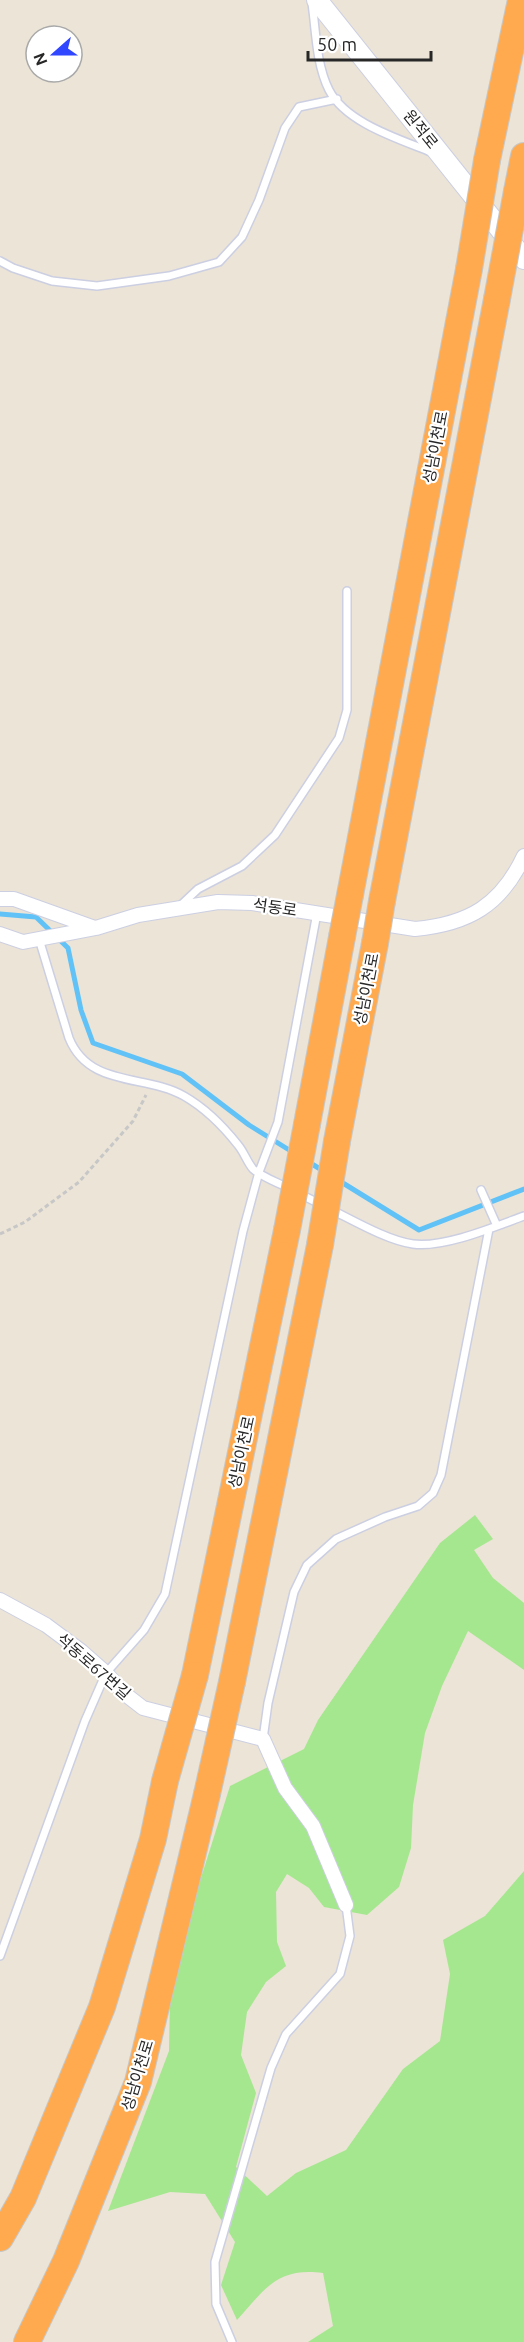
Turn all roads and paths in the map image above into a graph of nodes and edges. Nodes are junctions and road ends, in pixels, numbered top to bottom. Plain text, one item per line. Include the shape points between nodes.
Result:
1 (312, 0) edge
2 (317, 0) edge
3 (521, 0) edge
4 (336, 99) junction
5 (524, 156) edge
6 (442, 157) junction
7 (524, 259) edge
8 (0, 261) edge
9 (347, 591) dead end
10 (524, 856) edge
11 (0, 899) edge
12 (178, 908) junction
13 (317, 913) junction
14 (96, 928) junction
15 (0, 934) edge
16 (41, 939) junction
17 (150, 1085) junction
18 (259, 1172) junction
19 (483, 1193) dead end
20 (524, 1216) edge
21 (497, 1226) junction
22 (489, 1229) junction
23 (0, 1234) edge
24 (0, 1600) edge
25 (106, 1673) junction
26 (263, 1739) junction
27 (346, 1905) joint
28 (0, 1956) edge
29 (0, 2238) edge
30 (27, 2342) edge
31 (232, 2342) edge

1 - 4 lane via 321,67
2 - 6 street, 원적로
3 - 29 highway, 성남이천로, bridge via 487,160 287,1230 195,1676 153,1839 102,2007 23,2198
4 - 6 lane via 373,129
4 - 8 lane via 299,106 285,128 242,237 219,262 169,276 97,286 52,280
5 - 30 highway, 성남이천로, bridge via 320,1245 207,1794 138,2082 66,2261
6 - 7 street, 원적로
9 - 12 lane via 347,710 339,738 275,835 242,866 198,889
10 - 13 street, 석동로 via 505,889 487,906 452,924 415,929
11 - 14 street via 14,899
12 - 13 street, 석동로 via 218,902 252,903
12 - 14 street, 석동로
13 - 18 lane via 278,1122
14 - 16 street, 석동로
15 - 16 street, 석동로 via 23,942
16 - 17 lane via 74,1049 85,1062 103,1072
17 - 18 lane via 183,1095 214,1117
17 - 23 path via 133,1121 79,1182 25,1222
18 - 22 lane via 379,1233 413,1244 448,1241
18 - 25 lane via 165,1594 144,1630
19 - 21 lane
20 - 21 lane
21 - 22 lane
22 - 26 lane via 441,1475 433,1493 418,1506 336,1539 307,1564 294,1592
24 - 25 street, 석동로67번길 via 46,1625
25 - 26 street, 석동로67번길 via 143,1708
25 - 28 lane
26 - 27 street via 285,1788 313,1826
27 - 31 lane via 350,1936 340,1974 286,2034 271,2068 215,2262 216,2304

